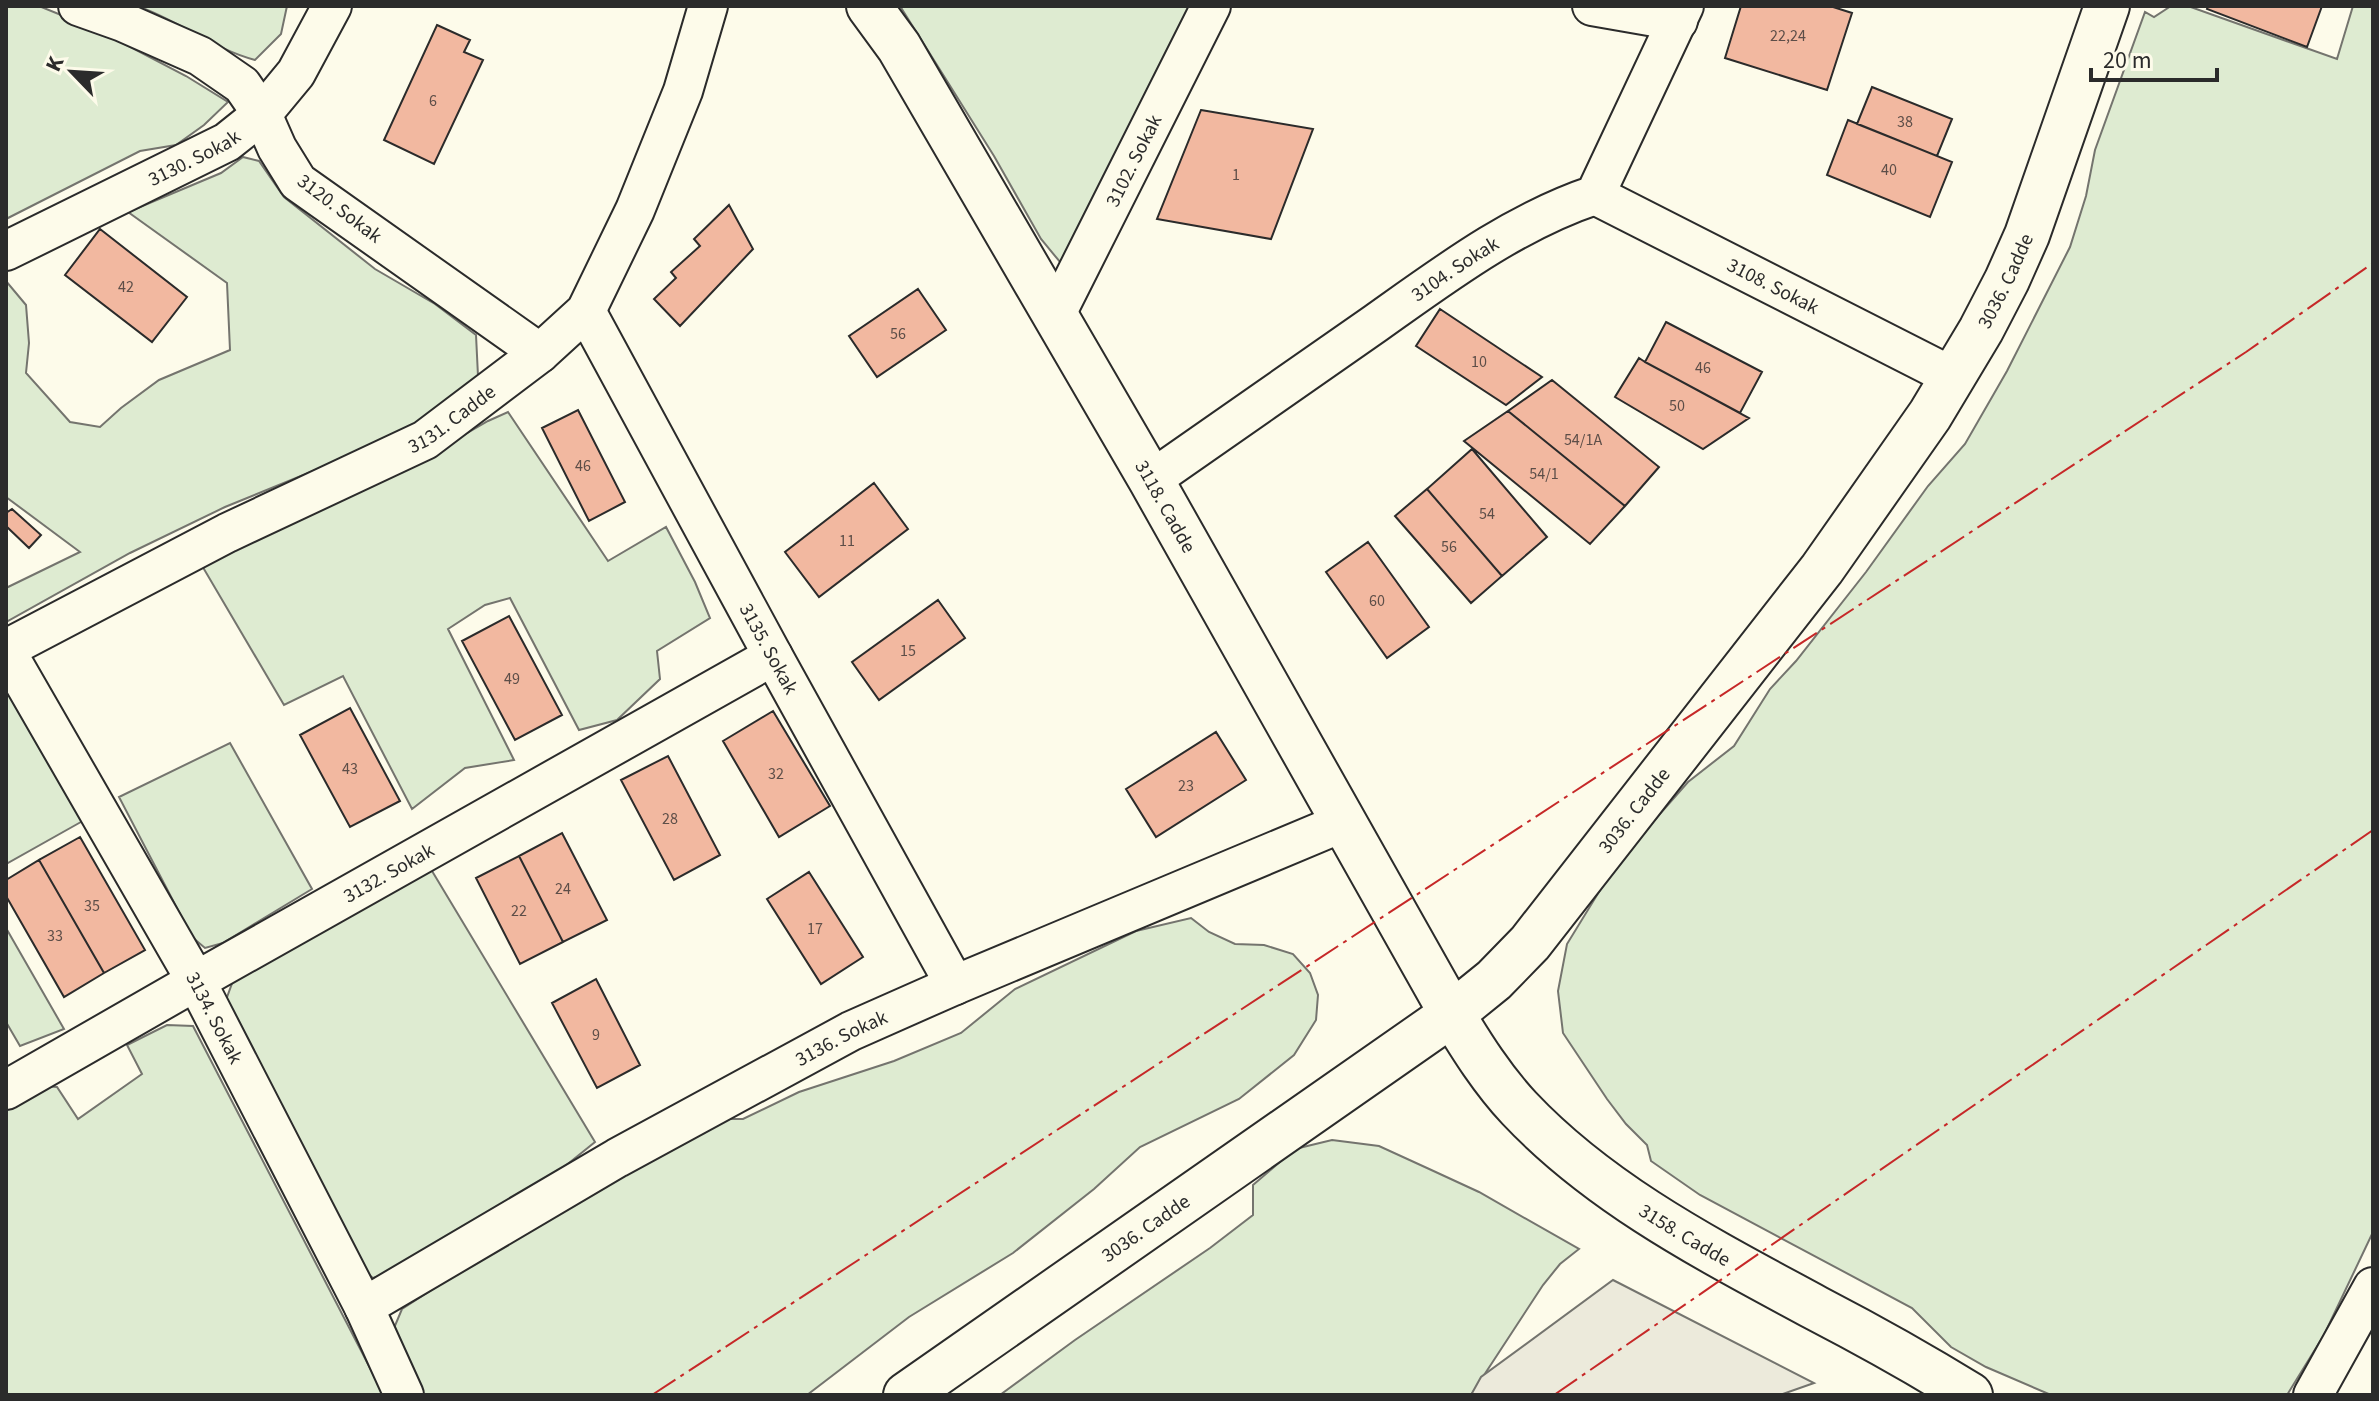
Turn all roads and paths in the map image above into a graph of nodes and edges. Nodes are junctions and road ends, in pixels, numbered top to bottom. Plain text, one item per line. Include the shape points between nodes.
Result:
1 (78, 6) edge
2 (332, 6) edge
3 (708, 6) edge
4 (869, 6) edge
5 (1211, 6) edge
6 (1592, 6) edge
7 (2107, 6) edge
8 (1681, 13) edge
9 (262, 114) junction
10 (1595, 195) junction
11 (6, 251) edge
12 (586, 311) junction
13 (1056, 314) junction
14 (540, 353) junction
15 (1953, 377) junction
16 (1151, 480) junction
17 (6, 650) edge
18 (773, 656) junction
19 (1344, 822) junction
20 (196, 981) junction
21 (955, 985) junction
22 (1452, 1014) junction
23 (6, 1090) edge
24 (2373, 1287) edge
25 (364, 1307) junction
26 (404, 1395) edge
27 (906, 1395) edge
28 (1970, 1395) edge
29 (2313, 1395) edge

1 - 9 street, 3120. Sokak via 200,56 242,85
2 - 9 street, 3130. Sokak via 296,73
3 - 12 street, 3131. Cadde via 683,91 635,210
4 - 13 street, 3118. Cadde via 899,47
5 - 13 street, 3102. Sokak
6 - 8 street
7 - 15 street, 3036. Cadde via 2027,235
8 - 10 street
9 - 11 street, 3130. Sokak via 227,142
9 - 14 street, 3120. Sokak via 298,182
10 - 15 street, 3108. Sokak
10 - 16 street, 3104. Sokak via 1535,219 1466,260
12 - 14 street, 3131. Cadde
12 - 18 street, 3135. Sokak
13 - 16 street, 3118. Cadde
14 - 17 street, 3131. Cadde via 425,440 227,533
15 - 22 street, 3036. Cadde via 1822,569 1547,922 1494,980
16 - 19 street, 3118. Cadde
17 - 20 street, 3134. Sokak
18 - 20 street, 3132. Sokak
18 - 21 street, 3135. Sokak
19 - 21 street, 3136. Sokak
19 - 22 street, 3118. Cadde
20 - 23 street, 3132. Sokak
20 - 25 street, 3134. Sokak
21 - 25 street, 3136. Sokak via 851,1031 742,1089
22 - 27 street, 3036. Cadde
22 - 28 street, 3158. Cadde via 1519,1108 1600,1179 1690,1239
24 - 29 street
25 - 26 street, 3134. Sokak

